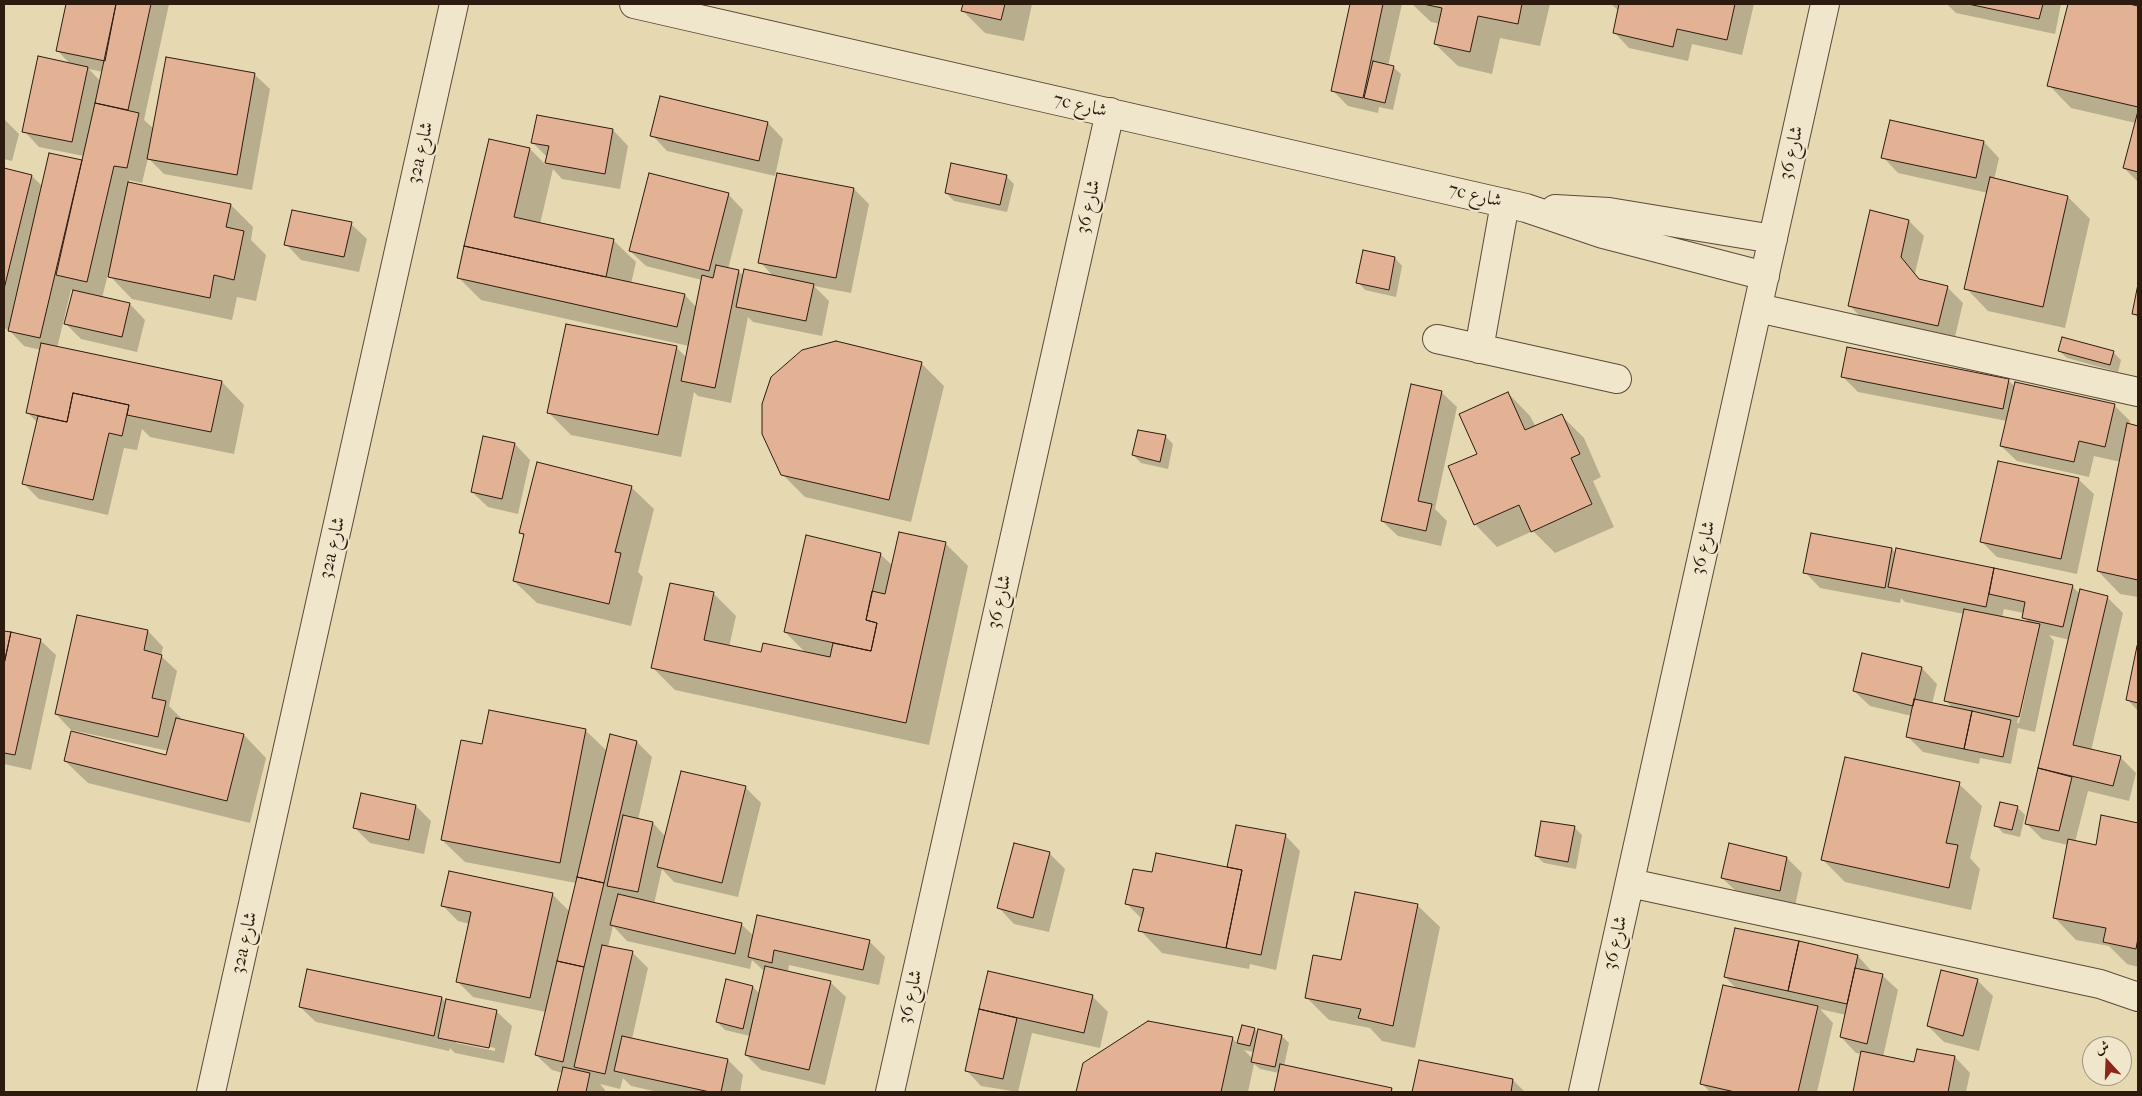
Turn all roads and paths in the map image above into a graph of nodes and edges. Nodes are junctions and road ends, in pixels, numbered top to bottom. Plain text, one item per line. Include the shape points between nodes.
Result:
1 (454, 4) edge
2 (634, 4) edge
3 (1825, 4) edge
4 (1110, 112) junction
5 (1515, 206) junction
6 (1773, 239) junction
7 (1765, 276) junction
8 (1758, 308) junction
9 (1437, 340) dead end
10 (1479, 349) junction
11 (1618, 379) dead end
12 (2138, 392) edge
13 (1630, 883) junction
14 (2138, 997) edge
15 (211, 1092) edge
16 (890, 1092) edge
17 (1583, 1092) edge

1 - 15 street, 32a شارع
2 - 4 street, 7c شارع
3 - 6 street, شارع 36
4 - 5 street, 7c شارع
4 - 16 street, شارع 36
5 - 6 street, 7c شارع via 1609,212
5 - 7 street, 7c شارع via 1603,234
5 - 10 street
6 - 7 street, شارع 36
7 - 8 street, شارع 36
8 - 12 street
8 - 13 street, شارع 36
9 - 10 street
10 - 11 street
13 - 14 street via 2100,984
13 - 17 street, شارع 36

